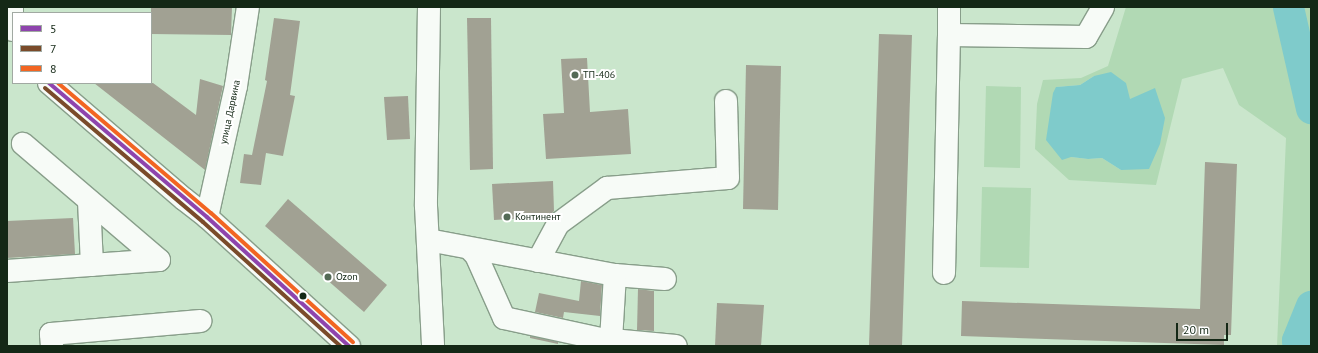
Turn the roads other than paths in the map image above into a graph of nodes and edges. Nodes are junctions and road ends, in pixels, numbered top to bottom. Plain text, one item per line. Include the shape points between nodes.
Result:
1 (248, 7) edge
2 (429, 7) edge
3 (949, 7) edge
4 (1103, 7) edge
5 (949, 34) junction
6 (50, 84) edge
7 (726, 101) dead end
8 (24, 144) dead end
9 (89, 201) junction
10 (207, 217) junction
11 (428, 240) junction
12 (470, 249) junction
13 (538, 261) junction
14 (92, 265) junction
15 (7, 271) edge
16 (944, 273) dead end
17 (614, 275) junction
18 (665, 279) dead end
19 (200, 321) dead end
20 (611, 340) junction
21 (52, 346) edge
22 (349, 346) edge
23 (433, 346) edge
24 (676, 346) edge

1 - 10 street, улица Дарвина via 236,86
2 - 11 street via 426,206
3 - 5 street
4 - 5 street via 1086,37
5 - 16 street
6 - 10 street
7 - 13 street via 728,178 607,188 558,224
8 - 9 street
9 - 14 street
9 - 14 street via 159,260
10 - 22 street
11 - 12 street
11 - 23 street
12 - 13 street
12 - 20 street via 476,255 504,318
13 - 17 street
14 - 15 street
17 - 18 street
17 - 20 street
19 - 21 street via 51,334
20 - 24 street

